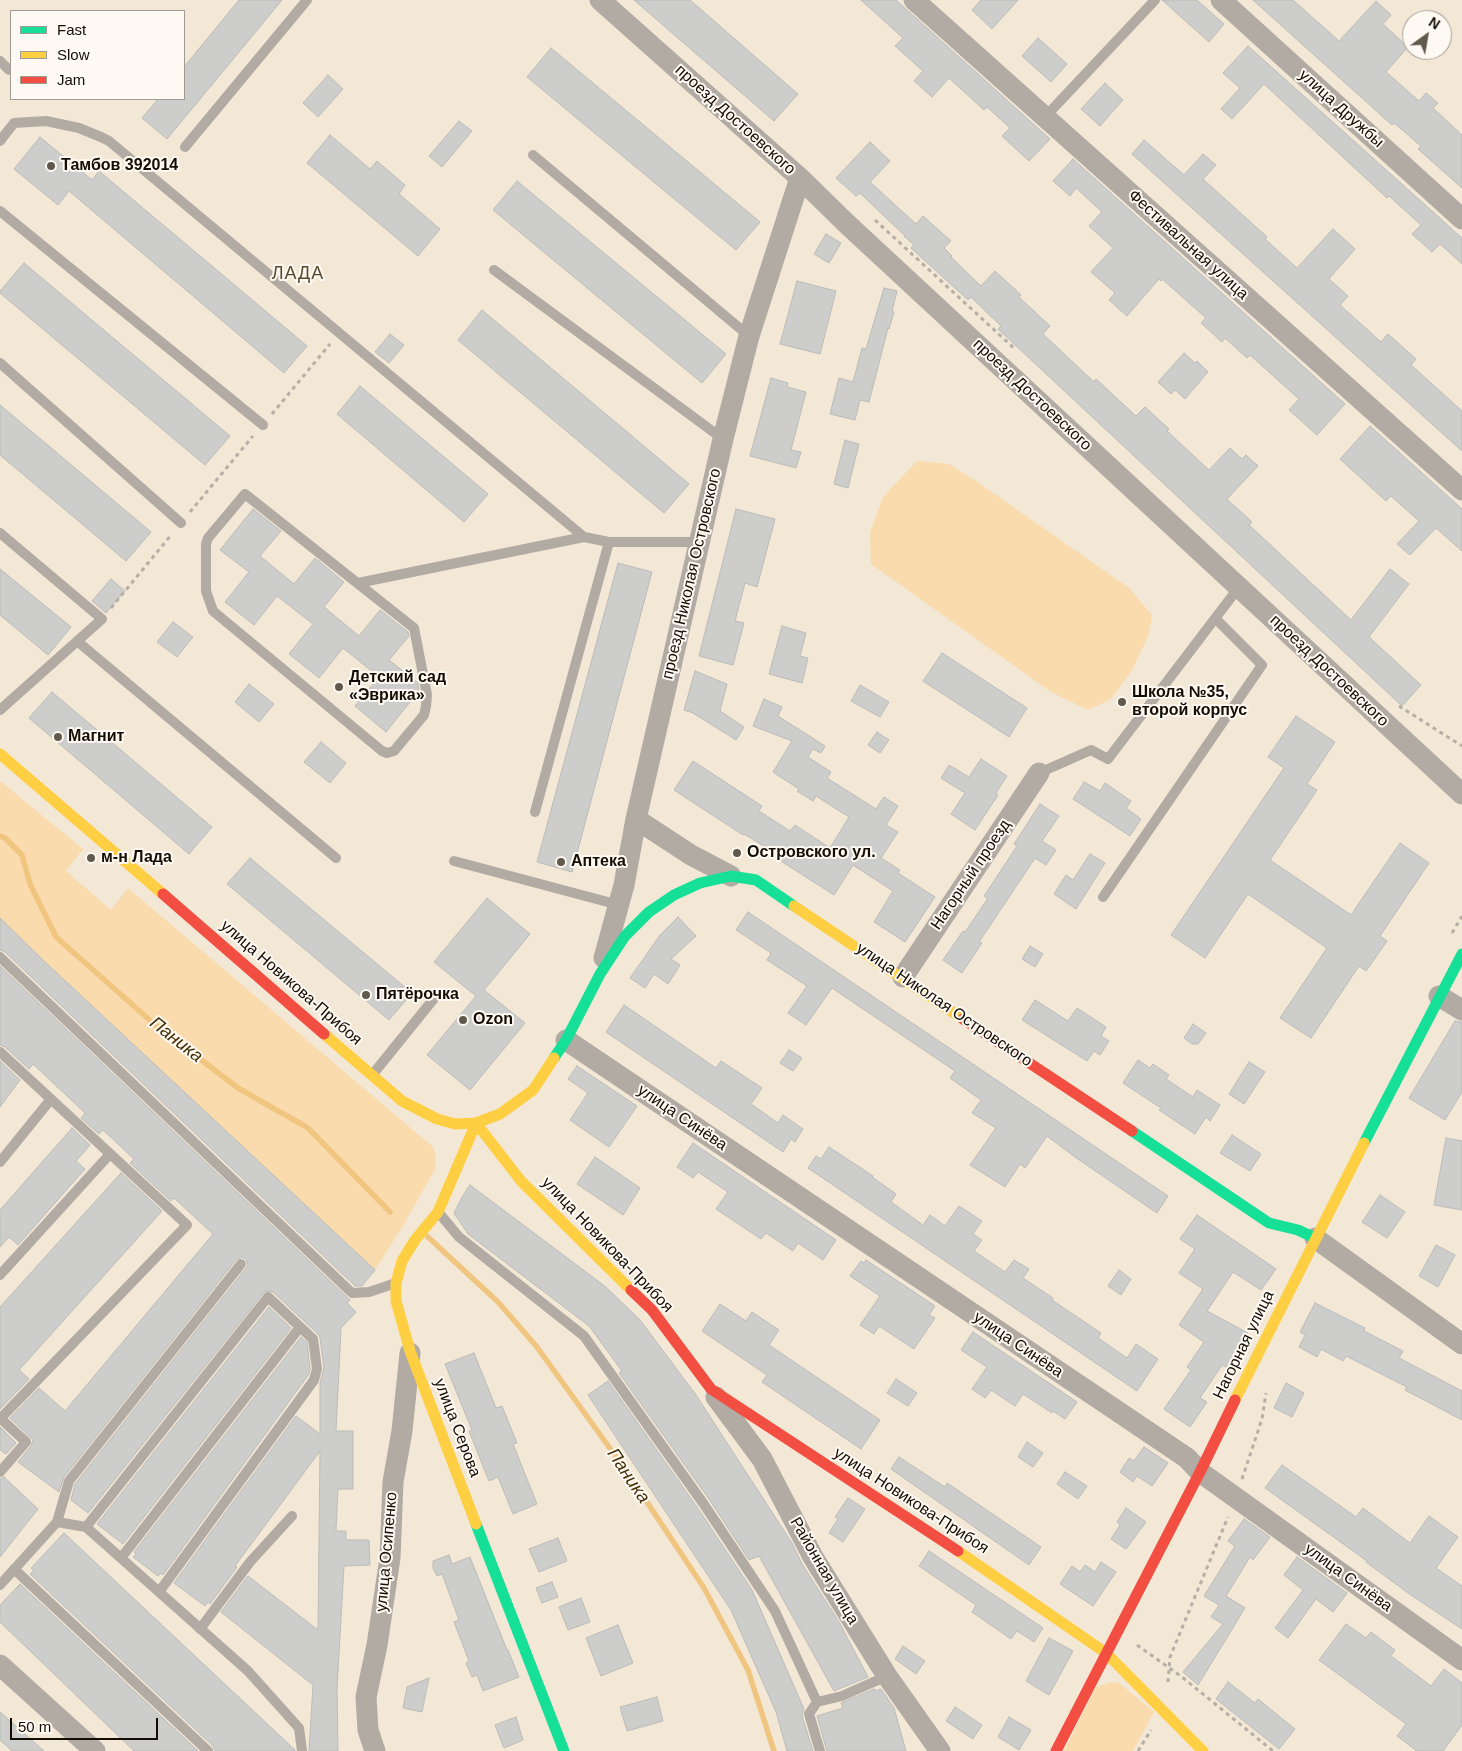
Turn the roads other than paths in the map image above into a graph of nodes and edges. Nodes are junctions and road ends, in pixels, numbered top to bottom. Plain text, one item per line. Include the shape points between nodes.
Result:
1 (307, 0) edge
2 (600, 0) edge
3 (914, 0) edge
4 (1155, 0) edge
5 (1221, 0) edge
6 (0, 61) edge
7 (9, 70) dead end
8 (1045, 117) junction
9 (0, 141) edge
10 (185, 147) dead end
11 (532, 155) dead end
12 (800, 178) junction
13 (0, 211) edge
14 (1462, 219) edge
15 (494, 270) dead end
16 (749, 336) junction
17 (0, 363) edge
18 (263, 425) road end
19 (723, 439) junction
20 (1462, 490) edge
21 (181, 523) road end
22 (0, 533) edge
23 (584, 537) junction
24 (609, 542) junction
25 (700, 542) junction
26 (358, 583) junction
27 (1239, 587) junction
28 (1216, 619) junction
29 (77, 641) junction
30 (0, 710) edge
31 (0, 754) edge
32 (1039, 773) joint
33 (1462, 794) edge
34 (535, 812) dead end
35 (636, 819) junction
36 (336, 858) dead end
37 (454, 861) dead end
38 (731, 876) junction
39 (1103, 897) dead end
40 (619, 906) junction
41 (1462, 954) edge
42 (0, 957) edge
43 (600, 974) junction
44 (903, 977) junction
45 (436, 996) dead end
46 (1439, 996) junction
47 (1462, 1010) edge
48 (566, 1040) junction
49 (0, 1052) edge
50 (372, 1074) junction
51 (51, 1099) junction
52 (476, 1123) junction
53 (110, 1154) junction
54 (0, 1162) edge
55 (438, 1212) junction
56 (1315, 1238) junction
57 (241, 1264) dead end
58 (0, 1274) edge
59 (396, 1283) junction
60 (300, 1327) junction
61 (1462, 1344) edge
62 (410, 1351) junction
63 (711, 1390) junction
64 (0, 1419) edge
65 (0, 1472) edge
66 (1200, 1472) junction
67 (292, 1516) dead end
68 (57, 1522) junction
69 (86, 1527) junction
70 (121, 1558) junction
71 (14, 1569) junction
72 (0, 1585) edge
73 (159, 1592) junction
74 (200, 1629) junction
75 (1106, 1653) junction
76 (1462, 1660) edge
77 (0, 1665) edge
78 (888, 1676) junction
79 (817, 1702) junction
80 (95, 1751) edge
81 (208, 1751) edge
82 (302, 1751) edge
83 (375, 1751) edge
84 (564, 1751) edge
85 (820, 1751) edge
86 (940, 1751) edge
87 (1056, 1751) edge
88 (1203, 1751) edge

1 - 10 lane
2 - 12 street, проезд Достоевского
3 - 8 street, Фестивальная улица
4 - 8 lane
5 - 14 street, улица Дружбы
6 - 7 lane
8 - 20 street, Фестивальная улица
9 - 23 lane via 14,123 46,121 79,128 109,141
11 - 16 lane
12 - 16 street, проезд Николая Островского
12 - 27 street, проезд Достоевского
13 - 18 lane
15 - 19 lane
16 - 19 street, проезд Николая Островского
17 - 21 lane
19 - 25 street, проезд Николая Островского
22 - 29 lane via 102,619
23 - 24 lane
23 - 26 lane
24 - 25 lane
24 - 34 lane
25 - 35 street, проезд Николая Островского
26 - 26 lane via 414,628 428,695 424,715 398,748 391,752 382,751 358,732 213,610 206,591 206,544 245,494
27 - 28 lane
27 - 33 street, проезд Достоевского
28 - 32 lane via 1108,760 1091,750
28 - 39 lane via 1262,665
29 - 30 lane
29 - 36 lane
31 - 50 street, улица Новикова-Прибоя
32 - 44 street, Нагорный проезд
35 - 38 street via 691,855
35 - 40 street, проезд Николая Островского
37 - 40 lane
38 - 43 street, улица Николая Островского via 700,883 674,894 649,912 625,936
38 - 44 street, улица Николая Островского via 756,880
40 - 43 street, проезд Николая Островского
41 - 46 street, Нагорная улица
42 - 59 lane via 352,1293 369,1292
43 - 48 street, улица Николая Островского
44 - 56 street, улица Николая Островского via 1269,1223
45 - 50 lane
46 - 47 street
46 - 56 street, Нагорная улица
48 - 52 street, улица Николая Островского via 533,1090 500,1114
48 - 66 street, улица Синёва via 1186,1458
49 - 51 lane
50 - 52 street, улица Новикова-Прибоя via 402,1100 436,1120 455,1124
51 - 53 lane
51 - 54 lane
52 - 55 street, улица Серова
52 - 63 street, улица Новикова-Прибоя via 521,1181 652,1310
53 - 58 lane
53 - 64 lane via 187,1225
55 - 59 street, улица Серова via 402,1261
55 - 79 lane via 459,1237 584,1336 775,1611
56 - 61 street, улица Николая Островского
56 - 66 street, Нагорная улица
57 - 68 lane via 69,1481
59 - 62 street, улица Серова via 396,1300
60 - 69 lane via 268,1297
60 - 70 lane
60 - 73 lane via 313,1339 317,1369 314,1380
62 - 83 street, улица Осипенко via 393,1482 388,1576 366,1697 368,1730
62 - 84 street, улица Серова
63 - 75 street, улица Новикова-Прибоя via 961,1553
63 - 78 street, Районная улица via 762,1459 813,1556
64 - 65 lane via 26,1442
66 - 75 street, Нагорная улица
66 - 76 street, улица Синёва
67 - 74 lane via 250,1562
68 - 69 lane
68 - 71 lane
69 - 70 lane
70 - 73 lane
71 - 72 lane
71 - 81 lane
73 - 74 lane
74 - 82 lane via 248,1671 299,1728
75 - 87 street, Нагорная улица
75 - 88 street, улица Новикова-Прибоя
77 - 80 street
78 - 79 lane via 842,1696
78 - 86 street, Районная улица
79 - 85 lane via 809,1714

